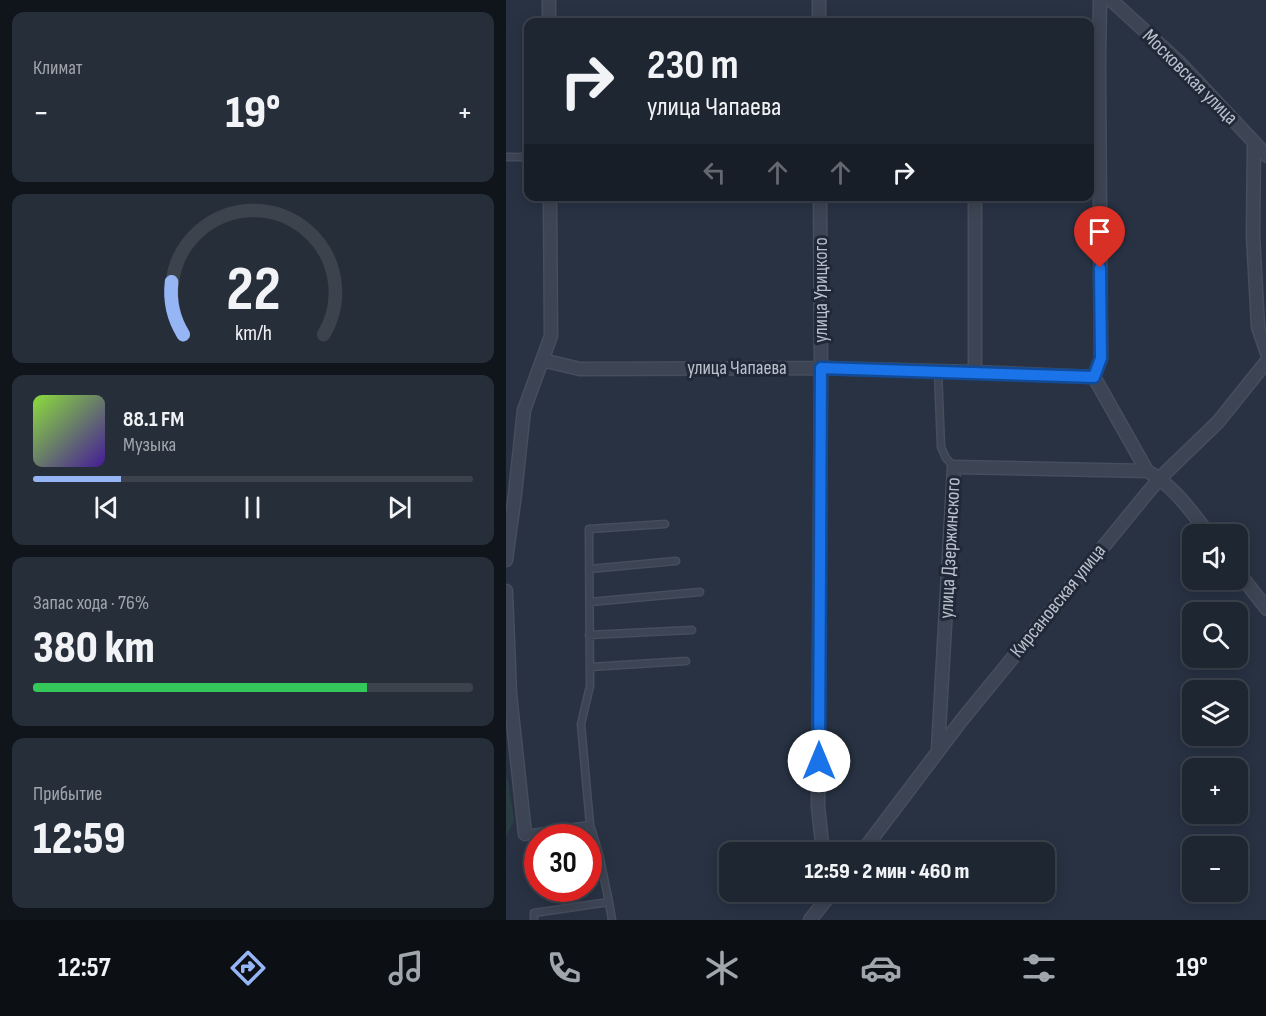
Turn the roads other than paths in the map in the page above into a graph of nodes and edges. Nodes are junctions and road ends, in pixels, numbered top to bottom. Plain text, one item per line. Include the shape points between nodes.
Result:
1 (549, 0) edge
2 (819, 0) edge
3 (1100, 0) edge
4 (1111, 0) edge
5 (549, 18) edge
6 (820, 18) edge
7 (1094, 65) edge
8 (1254, 142) junction
9 (506, 156) edge
10 (1266, 156) edge
11 (524, 157) edge
12 (550, 201) edge
13 (820, 201) edge
14 (975, 201) edge
15 (1266, 353) edge
16 (542, 360) junction
17 (1266, 361) edge
18 (821, 368) junction
19 (938, 371) junction
20 (975, 372) junction
21 (1094, 377) junction
22 (954, 467) junction
23 (1147, 471) junction
24 (1160, 478) junction
25 (665, 524) dead end
26 (1201, 524) edge
27 (506, 560) edge
28 (676, 561) dead end
29 (589, 569) junction
30 (1248, 585) edge
31 (506, 591) edge
32 (700, 592) dead end
33 (590, 602) junction
34 (1266, 609) edge
35 (692, 630) dead end
36 (589, 635) junction
37 (686, 661) dead end
38 (590, 667) junction
39 (938, 750) junction
40 (525, 824) edge
41 (590, 824) edge
42 (822, 842) edge
43 (869, 842) edge
44 (602, 868) edge
45 (609, 902) junction
46 (823, 902) edge
47 (534, 920) edge
48 (612, 920) edge
49 (810, 920) edge

1 - 5 street
2 - 6 street
3 - 7 street
4 - 8 street, Московская улица via 1180,63
7 - 21 street via 1101,358
8 - 10 street, Московская улица
8 - 15 street via 1253,235 1258,327
9 - 11 lane
12 - 16 street via 551,336
13 - 18 street, улица Урицкого
14 - 20 street
16 - 18 street, улица Чапаева via 580,369
16 - 27 street via 524,410
17 - 24 street, Кирсановская улица via 1218,422
18 - 19 street, улица Чапаева
18 - 42 street, улица Урицкого via 818,807
19 - 20 street, улица Чапаева
19 - 22 lane via 941,447
20 - 21 street, улица Чапаева
21 - 23 street
22 - 23 street, улица Дзержинского
22 - 39 street, улица Дзержинского
23 - 24 street
24 - 26 street
24 - 39 street, Кирсановская улица
25 - 29 lane via 589,529
28 - 29 lane
29 - 33 lane
30 - 34 street
31 - 40 street via 510,694
32 - 33 lane
33 - 36 lane
35 - 36 lane
36 - 38 lane
37 - 38 lane
38 - 41 lane via 581,724
39 - 43 street, Кирсановская улица
44 - 45 lane
45 - 47 lane via 534,913
45 - 48 lane
46 - 49 street

